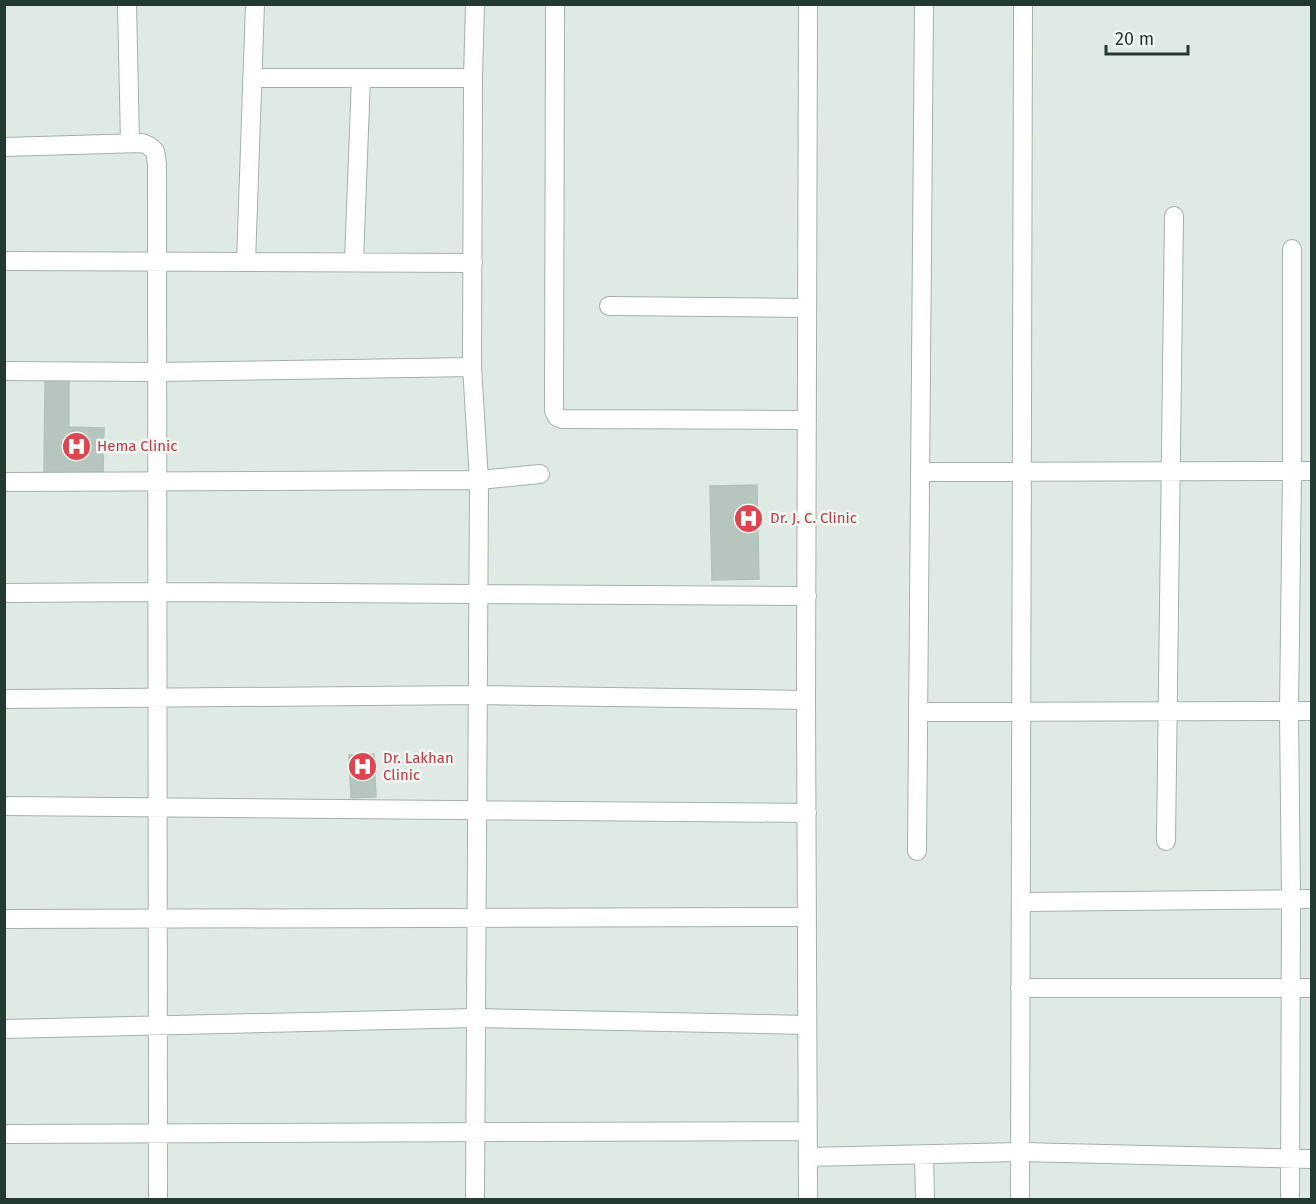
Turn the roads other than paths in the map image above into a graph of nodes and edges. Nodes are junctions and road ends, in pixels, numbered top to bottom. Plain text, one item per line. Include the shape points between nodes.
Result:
1 (127, 4) edge
2 (255, 4) edge
3 (475, 4) edge
4 (555, 4) edge
5 (808, 4) edge
6 (924, 4) edge
7 (1023, 4) edge
8 (252, 78) junction
9 (361, 78) junction
10 (473, 78) junction
11 (130, 143) junction
12 (4, 147) edge
13 (1174, 216) dead end
14 (1292, 249) dead end
15 (4, 261) edge
16 (157, 261) junction
17 (354, 261) junction
18 (246, 262) junction
19 (472, 263) junction
20 (609, 306) dead end
21 (807, 308) junction
22 (472, 367) junction
23 (4, 371) edge
24 (157, 372) junction
25 (807, 420) junction
26 (1022, 471) junction
27 (1171, 471) junction
28 (1292, 471) junction
29 (1311, 471) edge
30 (921, 472) junction
31 (540, 474) dead end
32 (479, 480) junction
33 (4, 483) edge
34 (157, 483) junction
35 (157, 592) junction
36 (4, 594) edge
37 (479, 594) junction
38 (807, 596) junction
39 (478, 695) junction
40 (157, 698) junction
41 (4, 699) edge
42 (806, 700) junction
43 (1289, 711) junction
44 (1311, 711) edge
45 (918, 712) junction
46 (1021, 712) junction
47 (1168, 712) junction
48 (4, 806) edge
49 (158, 807) junction
50 (477, 810) junction
51 (807, 813) junction
52 (1166, 841) dead end
53 (917, 851) dead end
54 (1291, 899) junction
55 (1311, 899) edge
56 (1021, 902) junction
57 (807, 917) junction
58 (158, 918) junction
59 (477, 918) junction
60 (4, 919) edge
61 (1020, 988) junction
62 (1290, 988) junction
63 (1311, 988) edge
64 (476, 1018) junction
65 (807, 1024) junction
66 (158, 1025) junction
67 (4, 1029) edge
68 (808, 1131) junction
69 (475, 1133) junction
70 (4, 1134) edge
71 (158, 1134) junction
72 (1020, 1152) junction
73 (924, 1155) junction
74 (808, 1157) junction
75 (1290, 1159) junction
76 (1311, 1159) edge
77 (158, 1200) edge
78 (475, 1200) edge
79 (808, 1200) edge
80 (925, 1200) edge
81 (1020, 1200) edge
82 (1290, 1200) edge

1 - 11 street
2 - 8 street
3 - 10 street
4 - 25 street via 557,417
5 - 21 street
6 - 30 street
7 - 26 street
8 - 9 street
8 - 18 street
9 - 10 street
9 - 17 street
10 - 19 street
11 - 12 street
11 - 16 street via 142,143 155,151
13 - 27 street
14 - 28 street
15 - 16 street
16 - 18 street
16 - 24 street
17 - 18 street
17 - 19 street
19 - 22 street
20 - 21 street
21 - 25 street
22 - 24 street
22 - 32 street
23 - 24 street
24 - 34 street
25 - 38 street
26 - 27 street
26 - 30 street
26 - 46 street
27 - 28 street
27 - 47 street
28 - 29 street
28 - 43 street
30 - 45 street
31 - 32 street
32 - 34 street
32 - 37 street
33 - 34 street
34 - 35 street
35 - 36 street
35 - 37 street
35 - 40 street
37 - 38 street
37 - 39 street
38 - 42 street
39 - 40 street
39 - 42 street
39 - 50 street
40 - 41 street
40 - 49 street
42 - 51 street
43 - 44 street
43 - 47 street
43 - 54 street
45 - 46 street
45 - 53 street
46 - 47 street
46 - 56 street
47 - 52 street
48 - 49 street
49 - 50 street
49 - 58 street
50 - 51 street
50 - 59 street
51 - 57 street
54 - 55 street
54 - 56 street
54 - 62 street
56 - 61 street
57 - 59 street
57 - 65 street
58 - 59 street
58 - 60 street
58 - 66 street
59 - 64 street
61 - 62 street
61 - 72 street
62 - 63 street
62 - 75 street
64 - 65 street
64 - 66 street
64 - 69 street
65 - 68 street
66 - 67 street
66 - 71 street
68 - 69 street
68 - 74 street
69 - 71 street
69 - 78 street
70 - 71 street
71 - 77 street
72 - 73 street
72 - 75 street
72 - 81 street
73 - 74 street
73 - 80 street
74 - 79 street
75 - 76 street
75 - 82 street

